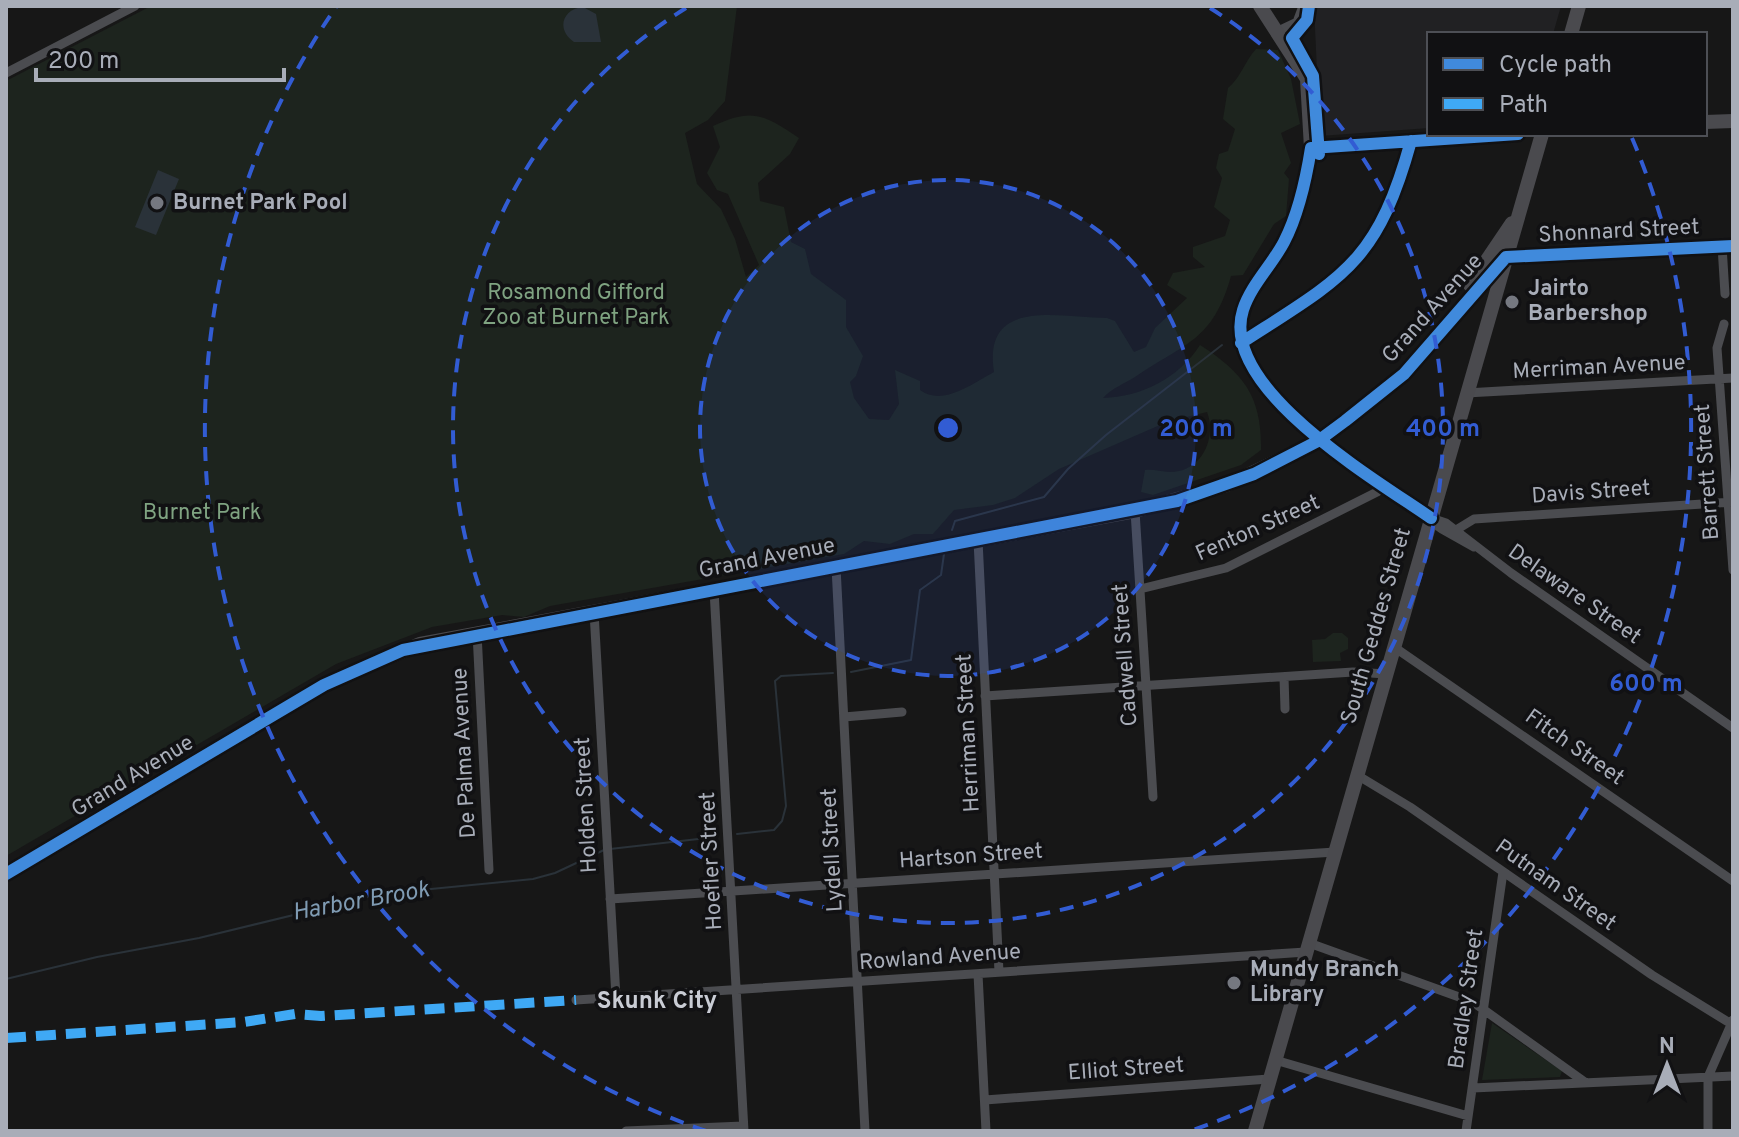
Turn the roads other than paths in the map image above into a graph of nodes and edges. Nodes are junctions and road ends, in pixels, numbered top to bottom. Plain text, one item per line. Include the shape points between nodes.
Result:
1 (135, 6) edge
2 (1260, 6) edge
3 (1303, 6) edge
4 (1579, 6) edge
5 (1278, 31) junction
6 (1572, 32) edge
7 (6, 73) edge
8 (1733, 121) edge
9 (1707, 122) edge
10 (1487, 136) edge
11 (1541, 136) edge
12 (1411, 141) junction
13 (1311, 148) junction
14 (1518, 215) junction
15 (1728, 246) edge
16 (1506, 257) junction
17 (1725, 294) dead end
18 (1459, 307) junction
19 (1724, 324) dead end
20 (1241, 343) junction
21 (1720, 378) junction
22 (1733, 378) edge
23 (1466, 393) junction
24 (1318, 441) junction
25 (1384, 485) junction
26 (1730, 502) edge
27 (1135, 511) junction
28 (1431, 518) junction
29 (1456, 530) junction
30 (978, 540) junction
31 (1474, 547) junction
32 (836, 567) junction
33 (1733, 570) edge
34 (1140, 589) junction
35 (714, 590) junction
36 (594, 612) junction
37 (477, 633) junction
38 (1394, 647) junction
39 (1387, 674) junction
40 (1284, 677) junction
41 (1147, 685) junction
42 (985, 696) junction
43 (1285, 709) dead end
44 (902, 712) dead end
45 (844, 717) junction
46 (1733, 728) edge
47 (1357, 775) junction
48 (1153, 797) dead end
49 (1335, 852) junction
50 (489, 870) dead end
51 (1503, 872) junction
52 (6, 874) edge
53 (994, 874) junction
54 (1733, 881) edge
55 (852, 883) junction
56 (731, 891) junction
57 (610, 899) junction
58 (1307, 948) junction
59 (999, 972) junction
60 (978, 974) junction
61 (857, 982) junction
62 (736, 989) junction
63 (616, 997) junction
64 (576, 1000) dead end
65 (1484, 1009) junction
66 (1732, 1023) edge
67 (1275, 1060) junction
68 (1733, 1076) edge
69 (1708, 1077) junction
70 (1269, 1079) junction
71 (1586, 1083) junction
72 (1473, 1088) junction
73 (985, 1100) junction
74 (1468, 1116) junction
75 (744, 1128) edge
76 (626, 1131) edge
77 (865, 1131) edge
78 (986, 1131) edge
79 (1255, 1131) edge
80 (1466, 1131) edge
81 (1708, 1131) edge

1 - 7 street
2 - 5 street
3 - 5 street via 1297,22
4 - 6 street
5 - 13 street via 1307,79
8 - 9 street
10 - 12 street
11 - 14 street, South Geddes Street
12 - 13 street
12 - 20 street via 1389,209 1361,257
13 - 20 street via 1294,221 1243,309
14 - 16 street, South Geddes Street
14 - 18 street
15 - 16 street, Shonnard Street
15 - 17 street
16 - 18 street, Grand Avenue
16 - 23 street, South Geddes Street
18 - 24 street, Grand Avenue via 1404,374
19 - 21 street, Barrett Street via 1718,339
20 - 24 street, Delaware Street via 1272,392
21 - 22 street, Merriman Avenue
21 - 23 street, Merriman Avenue
21 - 26 street, Barrett Street
23 - 28 street, South Geddes Street
24 - 25 street, Delaware Street
24 - 27 street, Grand Avenue via 1227,485
25 - 28 street, Delaware Street
25 - 34 street, Fenton Street via 1288,540 1226,568
26 - 29 street, Davis Street via 1474,519
26 - 33 street, Barrett Street
27 - 30 street, Grand Avenue
27 - 34 street, Cadwell Street
28 - 29 street, Delaware Street
28 - 31 street, Delaware Street
28 - 38 street, South Geddes Street
29 - 31 street, Delaware Street
30 - 32 street, Grand Avenue
30 - 42 street, Herriman Street
31 - 46 street, Delaware Street
32 - 35 street, Grand Avenue
32 - 45 street, Lydell Street
34 - 41 street, Cadwell Street
35 - 36 street, Grand Avenue
35 - 56 street, Hoefler Street
36 - 37 street, Grand Avenue
36 - 57 street, Holden Street
37 - 50 street, De Palma Avenue
37 - 52 street, Grand Avenue via 411,647 324,685
38 - 39 street, South Geddes Street
38 - 54 street, Fitch Street
39 - 40 street
39 - 47 street, South Geddes Street
40 - 41 street
40 - 43 street
41 - 42 street
41 - 48 street, Cadwell Street
42 - 53 street, Herriman Street
44 - 45 street
45 - 55 street, Lydell Street
47 - 49 street, South Geddes Street
47 - 51 street, Putnam Street
49 - 53 street, Hartson Street
49 - 58 street, South Geddes Street
51 - 65 street, Bradley Street
51 - 66 street, Putnam Street
53 - 55 street, Hartson Street
53 - 59 street, Herriman Street
55 - 56 street, Hartson Street
55 - 61 street, Lydell Street
56 - 57 street, Hartson Street
56 - 62 street, Hoefler Street
57 - 63 street, Holden Street
58 - 59 street, Rowland Avenue
58 - 65 street, Rowland Avenue
58 - 67 street, South Geddes Street
59 - 60 street, Rowland Avenue
60 - 61 street, Rowland Avenue
60 - 73 street
61 - 62 street, Rowland Avenue
61 - 77 street, Lydell Street
62 - 63 street, Rowland Avenue
62 - 75 street, Hoefler Street
63 - 64 street, Rowland Avenue
65 - 71 street, Rowland Avenue
65 - 72 street, Bradley Street
66 - 69 street
67 - 70 street, South Geddes Street
67 - 74 street
68 - 69 street
69 - 71 street
69 - 81 street
70 - 73 street, Elliot Street
70 - 79 street, South Geddes Street
71 - 72 street
72 - 74 street, Bradley Street
73 - 78 street
74 - 80 street, Bradley Street
75 - 76 street

